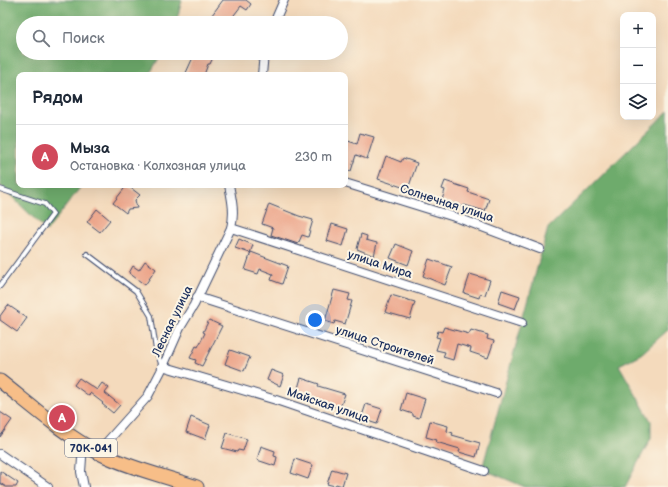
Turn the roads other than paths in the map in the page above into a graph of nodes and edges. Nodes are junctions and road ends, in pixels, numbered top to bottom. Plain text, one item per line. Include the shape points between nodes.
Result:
1 (284, 0) edge
2 (277, 16) edge
3 (263, 60) edge
4 (262, 72) edge
5 (348, 184) edge
6 (229, 188) edge
7 (0, 189) edge
8 (231, 228) junction
9 (540, 249) dead end
10 (87, 254) dead end
11 (0, 286) edge
12 (197, 298) junction
13 (522, 323) dead end
14 (162, 366) junction
15 (0, 382) edge
16 (496, 393) dead end
17 (83, 444) junction
18 (98, 452) junction
19 (0, 454) edge
20 (484, 471) dead end
21 (48, 487) edge
22 (84, 487) edge
23 (197, 487) edge

1 - 2 street
3 - 4 street
5 - 9 street, Солнечная улица via 461,219
6 - 8 street, Лесная улица via 233,212
7 - 11 lane via 45,204 53,214
8 - 12 street, Лесная улица
8 - 13 street, улица Мира
10 - 14 lane via 136,291 141,298 151,316 156,350
12 - 14 street, Лесная улица
12 - 16 street, улица Строителей
14 - 18 street, Лесная улица via 148,396
14 - 20 street, Майская улица via 276,400
15 - 17 main road, 70К-041
17 - 18 main road, 70К-041
17 - 22 street via 81,472
18 - 23 main road, 70К-041
19 - 21 street

